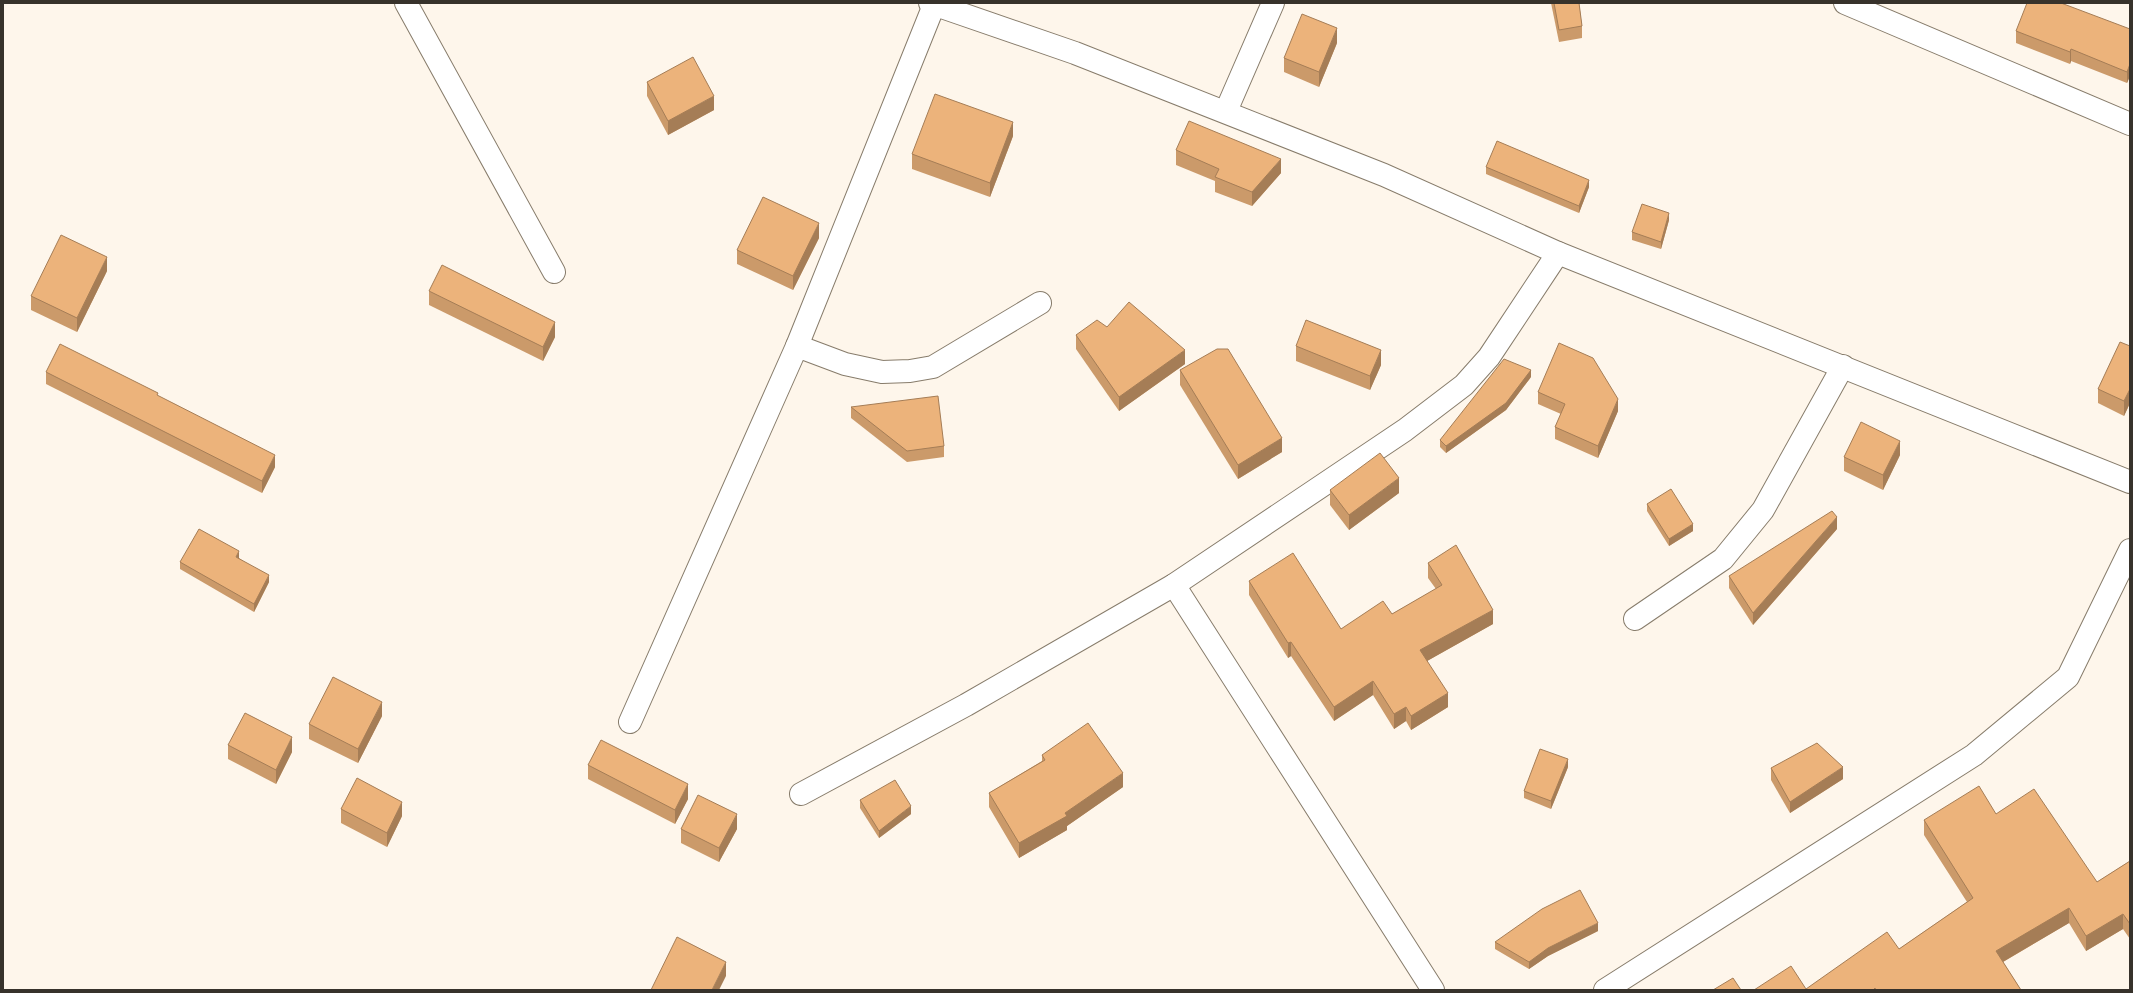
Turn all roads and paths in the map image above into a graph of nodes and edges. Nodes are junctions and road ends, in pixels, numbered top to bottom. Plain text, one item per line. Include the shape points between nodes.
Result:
1 (406, 3) edge
2 (1273, 3) edge
3 (1845, 3) edge
4 (932, 4) edge
5 (1226, 111) junction
6 (2130, 124) edge
7 (1558, 253) junction
8 (554, 272) dead end
9 (1040, 302) dead end
10 (797, 346) junction
11 (1843, 366) junction
12 (2130, 482) edge
13 (2130, 550) edge
14 (1174, 585) junction
15 (1635, 620) dead end
16 (630, 722) dead end
17 (802, 794) dead end
18 (1433, 990) edge
19 (1605, 990) edge

1 - 8 street
2 - 5 street
3 - 6 street
4 - 5 street via 1075,53
4 - 10 street
5 - 7 street via 1384,175
7 - 11 street
7 - 14 street via 1489,357 1464,386 1368,457
9 - 10 street via 933,367 910,372 882,372 845,364
10 - 16 street
11 - 12 street
11 - 15 street via 1763,510 1728,553
13 - 19 street via 2068,677 2021,717 1974,755
14 - 17 street via 966,705
14 - 18 street

